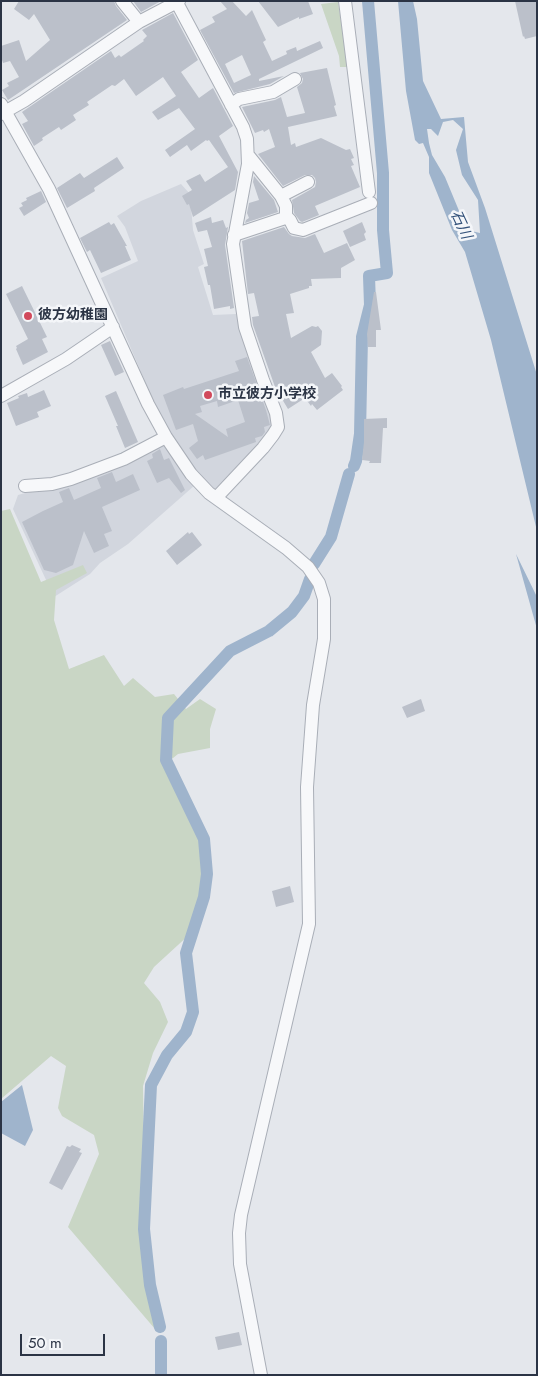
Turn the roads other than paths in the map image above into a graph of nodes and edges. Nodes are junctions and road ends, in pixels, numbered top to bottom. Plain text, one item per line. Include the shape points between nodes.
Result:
1 (122, 1) edge
2 (177, 1) edge
3 (345, 1) edge
4 (139, 22) junction
5 (295, 79) dead end
6 (231, 105) junction
7 (3, 110) edge
8 (248, 155) junction
9 (308, 182) dead end
10 (280, 196) junction
11 (286, 216) junction
12 (234, 236) junction
13 (114, 328) junction
14 (1, 396) edge
15 (166, 438) junction
16 (25, 486) dead end
17 (216, 498) junction
18 (262, 1375) edge

1 - 4 street
2 - 4 street
2 - 6 street
3 - 11 street via 370,197 302,230 294,228
4 - 7 street via 24,101
5 - 6 street via 273,92
6 - 8 street via 248,139
7 - 13 street via 49,189
8 - 10 street
8 - 12 street
9 - 10 street
10 - 11 street via 286,206
11 - 12 street
12 - 17 street via 245,327 278,426 263,448
13 - 14 street
13 - 15 street
15 - 16 street via 124,459 71,479
15 - 17 street via 191,474
17 - 18 street via 308,567 319,583 325,607 307,779 310,924 239,1233 240,1264

